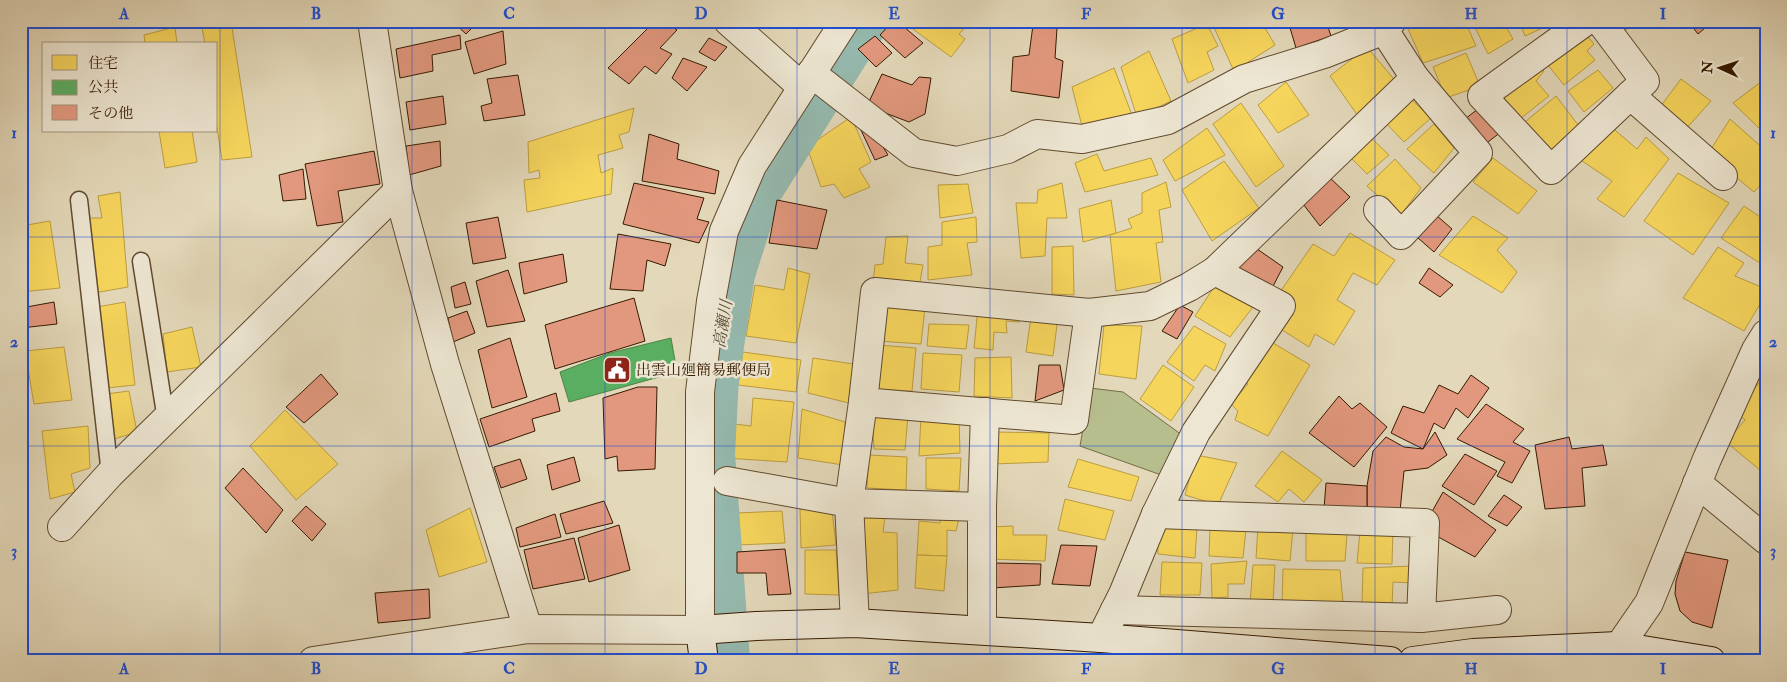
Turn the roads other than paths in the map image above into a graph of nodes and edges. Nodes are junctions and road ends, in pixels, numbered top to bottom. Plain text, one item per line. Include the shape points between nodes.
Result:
1 (372, 21) edge
2 (728, 21) edge
3 (845, 21) edge
4 (1586, 21) edge
5 (1600, 21) edge
6 (1388, 26) edge
7 (1415, 78) junction
8 (806, 80) junction
9 (1630, 95) junction
10 (1723, 176) dead end
11 (398, 191) junction
12 (79, 200) dead end
13 (1378, 210) dead end
14 (141, 261) dead end
15 (1215, 271) junction
16 (1089, 312) junction
17 (1762, 347) edge
18 (863, 402) junction
19 (985, 412) junction
20 (166, 420) junction
21 (110, 474) junction
22 (727, 481) dead end
23 (1697, 483) junction
24 (849, 503) junction
25 (982, 507) junction
26 (1156, 514) junction
27 (62, 526) dead end
28 (1766, 540) edge
29 (1115, 610) junction
30 (1497, 610) dead end
31 (1421, 618) junction
32 (855, 623) junction
33 (528, 628) junction
34 (700, 630) junction
35 (982, 630) junction
36 (1101, 638) junction
37 (1614, 653) edge
38 (1701, 660) edge
39 (313, 661) edge
40 (704, 661) edge
41 (1390, 661) edge
42 (1414, 661) edge

1 - 11 street
2 - 8 street
3 - 8 street
4 - 9 street via 1482,96 1550,170
5 - 9 street via 1645,81
6 - 7 street
6 - 8 street via 1324,54 1244,79 1168,120 1082,139 1037,134 1008,149 957,160 914,153
7 - 13 street via 1478,152 1401,235
7 - 15 street
8 - 34 street via 752,166 722,240 700,392
9 - 10 street
11 - 20 street
11 - 33 street via 445,364
12 - 21 lane
14 - 20 lane
15 - 16 street via 1150,306
15 - 26 street via 1281,306 1196,432
16 - 18 street via 875,292
16 - 19 street via 1074,420
17 - 23 street
18 - 19 street
18 - 24 street
19 - 25 street
20 - 21 street
21 - 27 street
22 - 24 street
23 - 28 street
23 - 37 street via 1650,603
24 - 25 street
24 - 32 street
25 - 35 street
26 - 29 street
26 - 31 street via 1425,523
29 - 31 street
29 - 36 street
30 - 31 street
32 - 34 street
32 - 35 street
33 - 34 street
33 - 39 street
34 - 40 street
35 - 36 street
36 - 41 street
37 - 38 street
37 - 42 street via 1473,653

